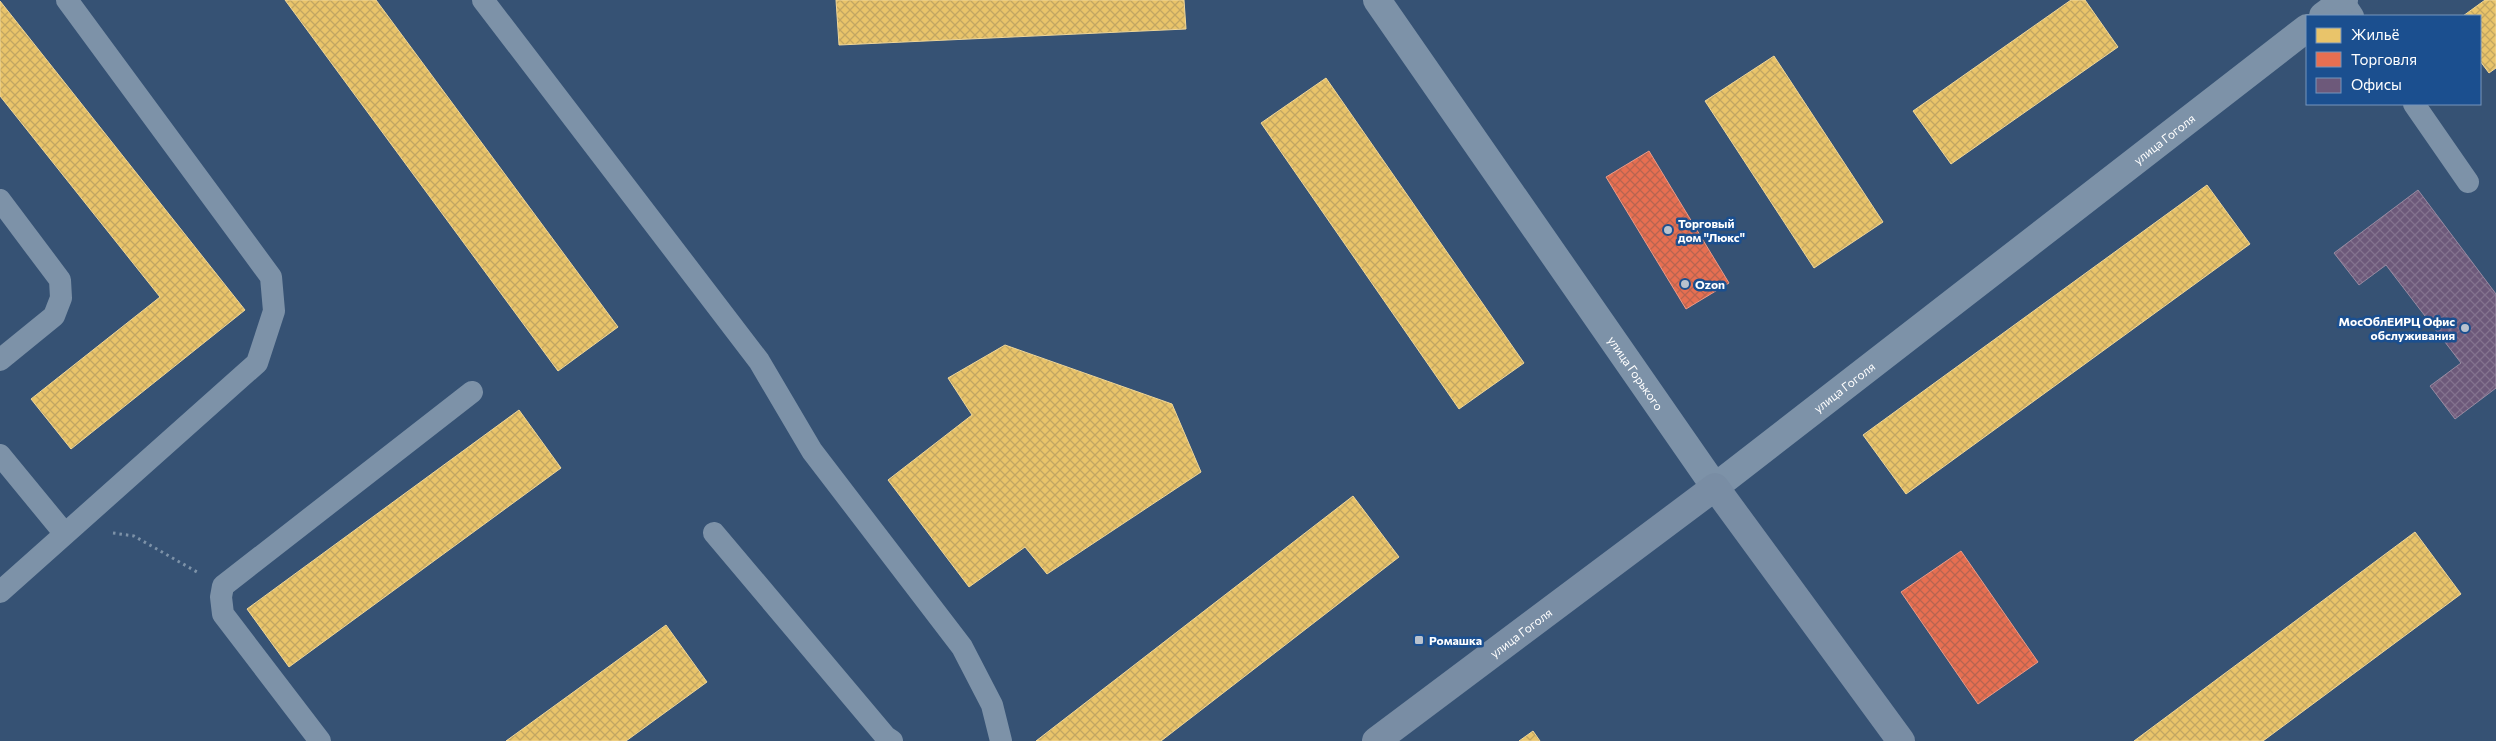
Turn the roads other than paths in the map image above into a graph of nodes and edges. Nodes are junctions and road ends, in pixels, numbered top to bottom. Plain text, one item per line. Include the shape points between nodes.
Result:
1 (67, 0) edge
2 (483, 0) edge
3 (1377, 0) edge
4 (2343, 0) edge
5 (2323, 15) edge
6 (2352, 15) edge
7 (2306, 29) edge
8 (2415, 105) edge
9 (2468, 182) dead end
10 (0, 200) edge
11 (0, 360) edge
12 (472, 392) dead end
13 (0, 455) edge
14 (1715, 487) junction
15 (714, 533) dead end
16 (65, 534) junction
17 (0, 592) edge
18 (320, 741) edge
19 (892, 741) edge
20 (1001, 741) edge
21 (1376, 741) edge
22 (1901, 741) edge

1 - 16 lane via 271,277 274,311 257,363
2 - 20 lane via 759,361 812,451 962,647 992,705
3 - 14 street, улица Горького
4 - 5 street
4 - 6 lane
7 - 14 street, улица Гоголя
8 - 9 lane
10 - 11 lane via 60,280 61,298 54,316
12 - 18 lane via 223,586 223,614
13 - 16 lane
14 - 21 street, улица Гоголя
14 - 22 street, улица Горького
15 - 19 lane
16 - 17 lane

